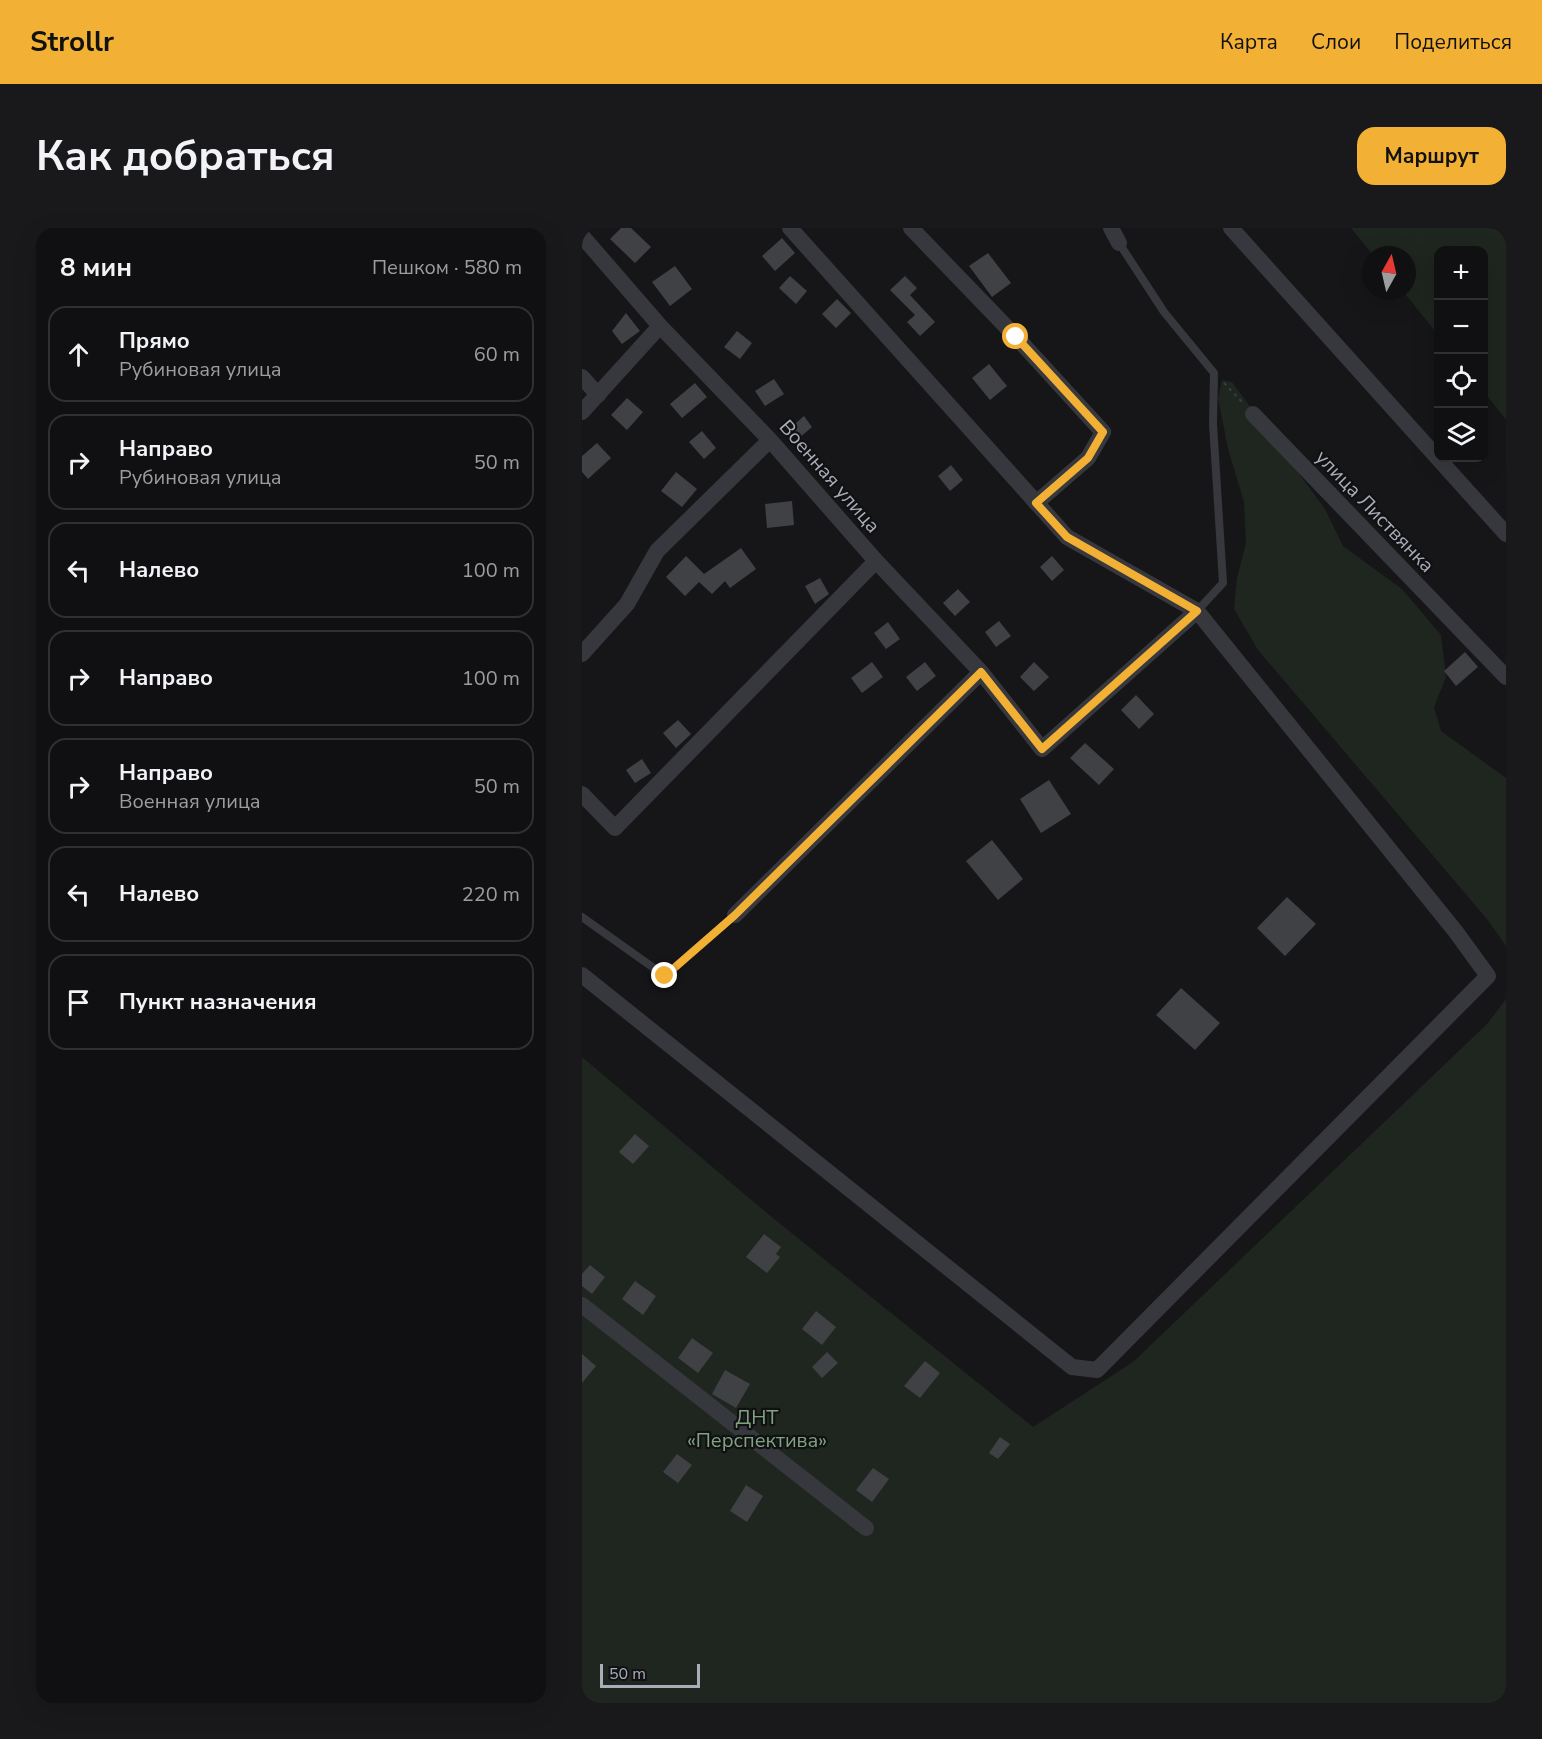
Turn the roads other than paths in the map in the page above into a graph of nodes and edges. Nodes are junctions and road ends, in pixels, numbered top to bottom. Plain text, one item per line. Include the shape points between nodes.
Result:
1 (790, 228) edge
2 (910, 228) edge
3 (1111, 228) edge
4 (1231, 228) edge
5 (582, 236) edge
6 (1119, 243) joint
7 (660, 326) junction
8 (582, 377) edge
9 (598, 395) junction
10 (582, 412) edge
11 (1253, 414) road end
12 (770, 440) junction
13 (1036, 503) junction
14 (1506, 534) edge
15 (876, 561) junction
16 (1197, 611) junction
17 (582, 654) edge
18 (981, 672) junction
19 (1506, 677) edge
20 (582, 794) edge
21 (735, 915) joint
22 (582, 917) edge
23 (582, 975) edge
24 (582, 1305) edge
25 (866, 1528) dead end

1 - 13 street
2 - 13 street via 1103,432 1088,458
3 - 6 street
4 - 14 street
5 - 7 street, Военная улица
6 - 16 lane via 1164,312 1214,373 1213,424 1223,583
7 - 9 street
7 - 12 street, Военная улица
8 - 9 street
9 - 10 street
11 - 19 street, улица Листвянка
12 - 15 street, Военная улица
12 - 17 street via 657,550 627,604
13 - 16 street via 1067,537
15 - 18 street, Военная улица
15 - 20 street via 615,828
16 - 18 street, Военная улица via 1042,749
16 - 23 street via 1488,976 1097,1371 1072,1367
18 - 21 street
21 - 22 lane via 665,976
24 - 25 street

